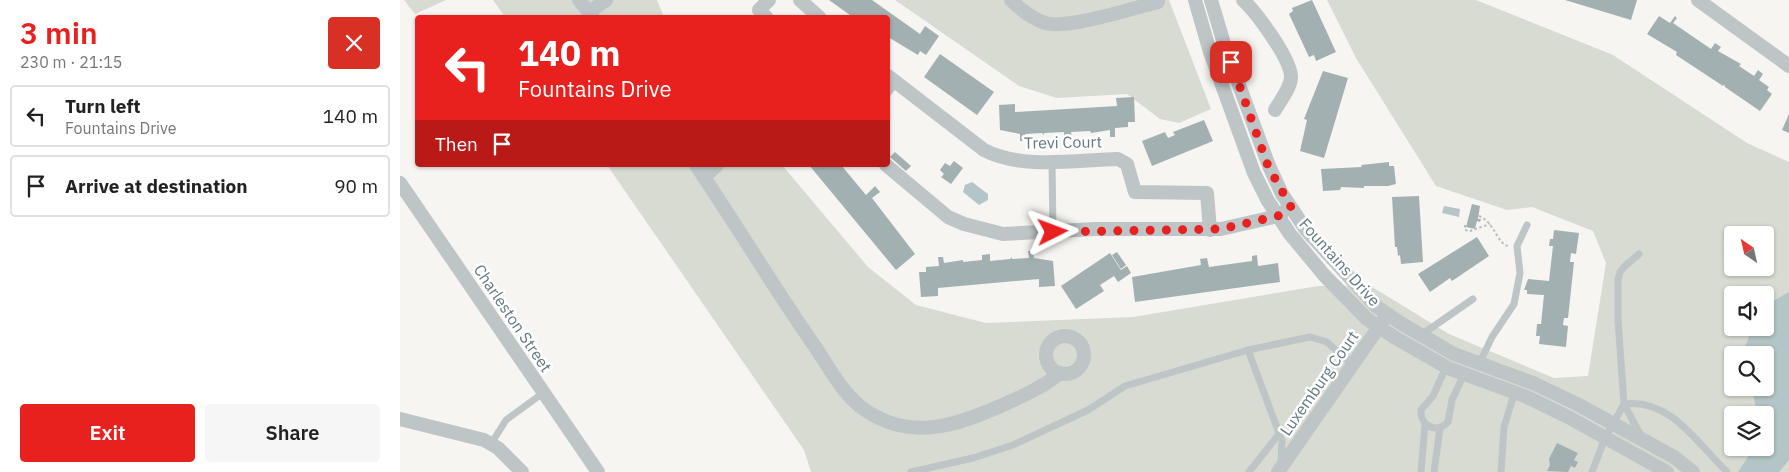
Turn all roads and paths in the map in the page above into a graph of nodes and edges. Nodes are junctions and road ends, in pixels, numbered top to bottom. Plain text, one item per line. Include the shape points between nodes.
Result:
1 (579, 0) edge
2 (606, 0) edge
3 (769, 0) edge
4 (800, 0) edge
5 (1011, 0) edge
6 (1198, 0) edge
7 (1211, 0) edge
8 (1243, 0) edge
9 (1698, 0) edge
10 (1158, 2) dead end
11 (591, 15) edge
12 (764, 15) edge
13 (817, 15) edge
14 (1789, 66) edge
15 (890, 84) edge
16 (1275, 110) dead end
17 (1052, 160) junction
18 (888, 167) edge
19 (700, 171) edge
20 (400, 183) edge
21 (1291, 207) junction
22 (1278, 216) junction
23 (1479, 216) dead end
24 (1490, 224) junction
25 (1465, 225) dead end
26 (1527, 226) dead end
27 (1210, 230) junction
28 (1053, 232) junction
29 (1517, 246) junction
30 (1639, 254) dead end
31 (1473, 299) dead end
32 (1388, 314) junction
33 (1379, 327) junction
34 (1421, 335) junction
35 (1248, 350) junction
36 (1480, 364) junction
37 (1354, 366) junction
38 (1446, 367) junction
39 (1060, 373) dead end
40 (1468, 376) junction
41 (1519, 378) junction
42 (543, 393) junction
43 (1514, 393) junction
44 (1568, 400) junction
45 (1624, 404) junction
46 (1562, 414) junction
47 (400, 419) edge
48 (1425, 424) junction
49 (1612, 424) junction
50 (1440, 428) junction
51 (1280, 434) junction
52 (1605, 438) junction
53 (1644, 442) junction
54 (491, 444) junction
55 (1279, 470) edge
56 (522, 472) edge
57 (598, 472) edge
58 (910, 472) edge
59 (1249, 472) edge
60 (1421, 472) edge
61 (1434, 472) edge
62 (1501, 472) edge
63 (1592, 472) edge
64 (1667, 472) edge
65 (1693, 472) edge
66 (1727, 472) edge

1 - 11 street
2 - 11 street
3 - 12 street via 759,10
4 - 13 street
5 - 10 street via 1025,14 1047,24 1069,23
6 - 22 street, Fountains Drive via 1210,52 1254,173
7 - 21 street, Fountains Drive via 1268,166
8 - 16 street via 1260,19 1289,71 1288,88
9 - 14 street
15 - 17 street, Trevi Court via 998,157
17 - 27 street, Trevi Court via 1118,159 1126,164 1135,192 1207,193
17 - 28 lane
18 - 28 street via 948,217 964,224 1003,234
19 - 39 street via 782,300 846,392 865,410 899,426 934,428 969,420 1044,387
20 - 42 street, Charleston Street
21 - 22 street
21 - 32 street, Fountains Drive via 1335,264
22 - 27 street
22 - 33 street, Fountains Drive via 1324,275
23 - 24 path
24 - 25 path via 1470,231 1465,230
24 - 29 path via 1505,246
26 - 29 lane
27 - 28 street
29 - 36 lane via 1520,273 1514,304 1492,337
30 - 45 lane via 1620,272 1618,280
31 - 34 lane
32 - 33 street, Luxemburg Court
32 - 34 street, Fountains Drive
33 - 37 street, Luxemburg Court
33 - 38 street, Fountains Drive
34 - 36 street, Fountains Drive
35 - 37 lane via 1310,337 1327,342
35 - 51 lane
35 - 58 lane via 1124,386 1088,410 1013,445
36 - 40 lane
36 - 41 street, Fountains Drive
37 - 55 street, Luxemburg Court
38 - 40 street, Fountains Drive
38 - 48 lane via 1433,396 1421,410
40 - 43 street, Fountains Drive
40 - 50 lane via 1452,400 1450,418
41 - 43 lane
41 - 44 street, Fountains Drive
42 - 54 lane via 506,420
42 - 57 street, Charleston Street
43 - 46 street, Fountains Drive
43 - 62 lane via 1504,427
44 - 46 street
44 - 49 street, Fountains Drive
45 - 49 lane
45 - 53 lane
45 - 66 lane via 1654,405 1701,442
46 - 52 street, Fountains Drive
47 - 54 street
48 - 50 lane
48 - 60 lane
49 - 52 lane
49 - 53 street, Fountains Drive
50 - 61 lane
51 - 55 lane
51 - 59 lane
52 - 63 lane
52 - 64 street, Fountains Drive
53 - 65 street, Fountains Drive via 1674,457
54 - 56 street

